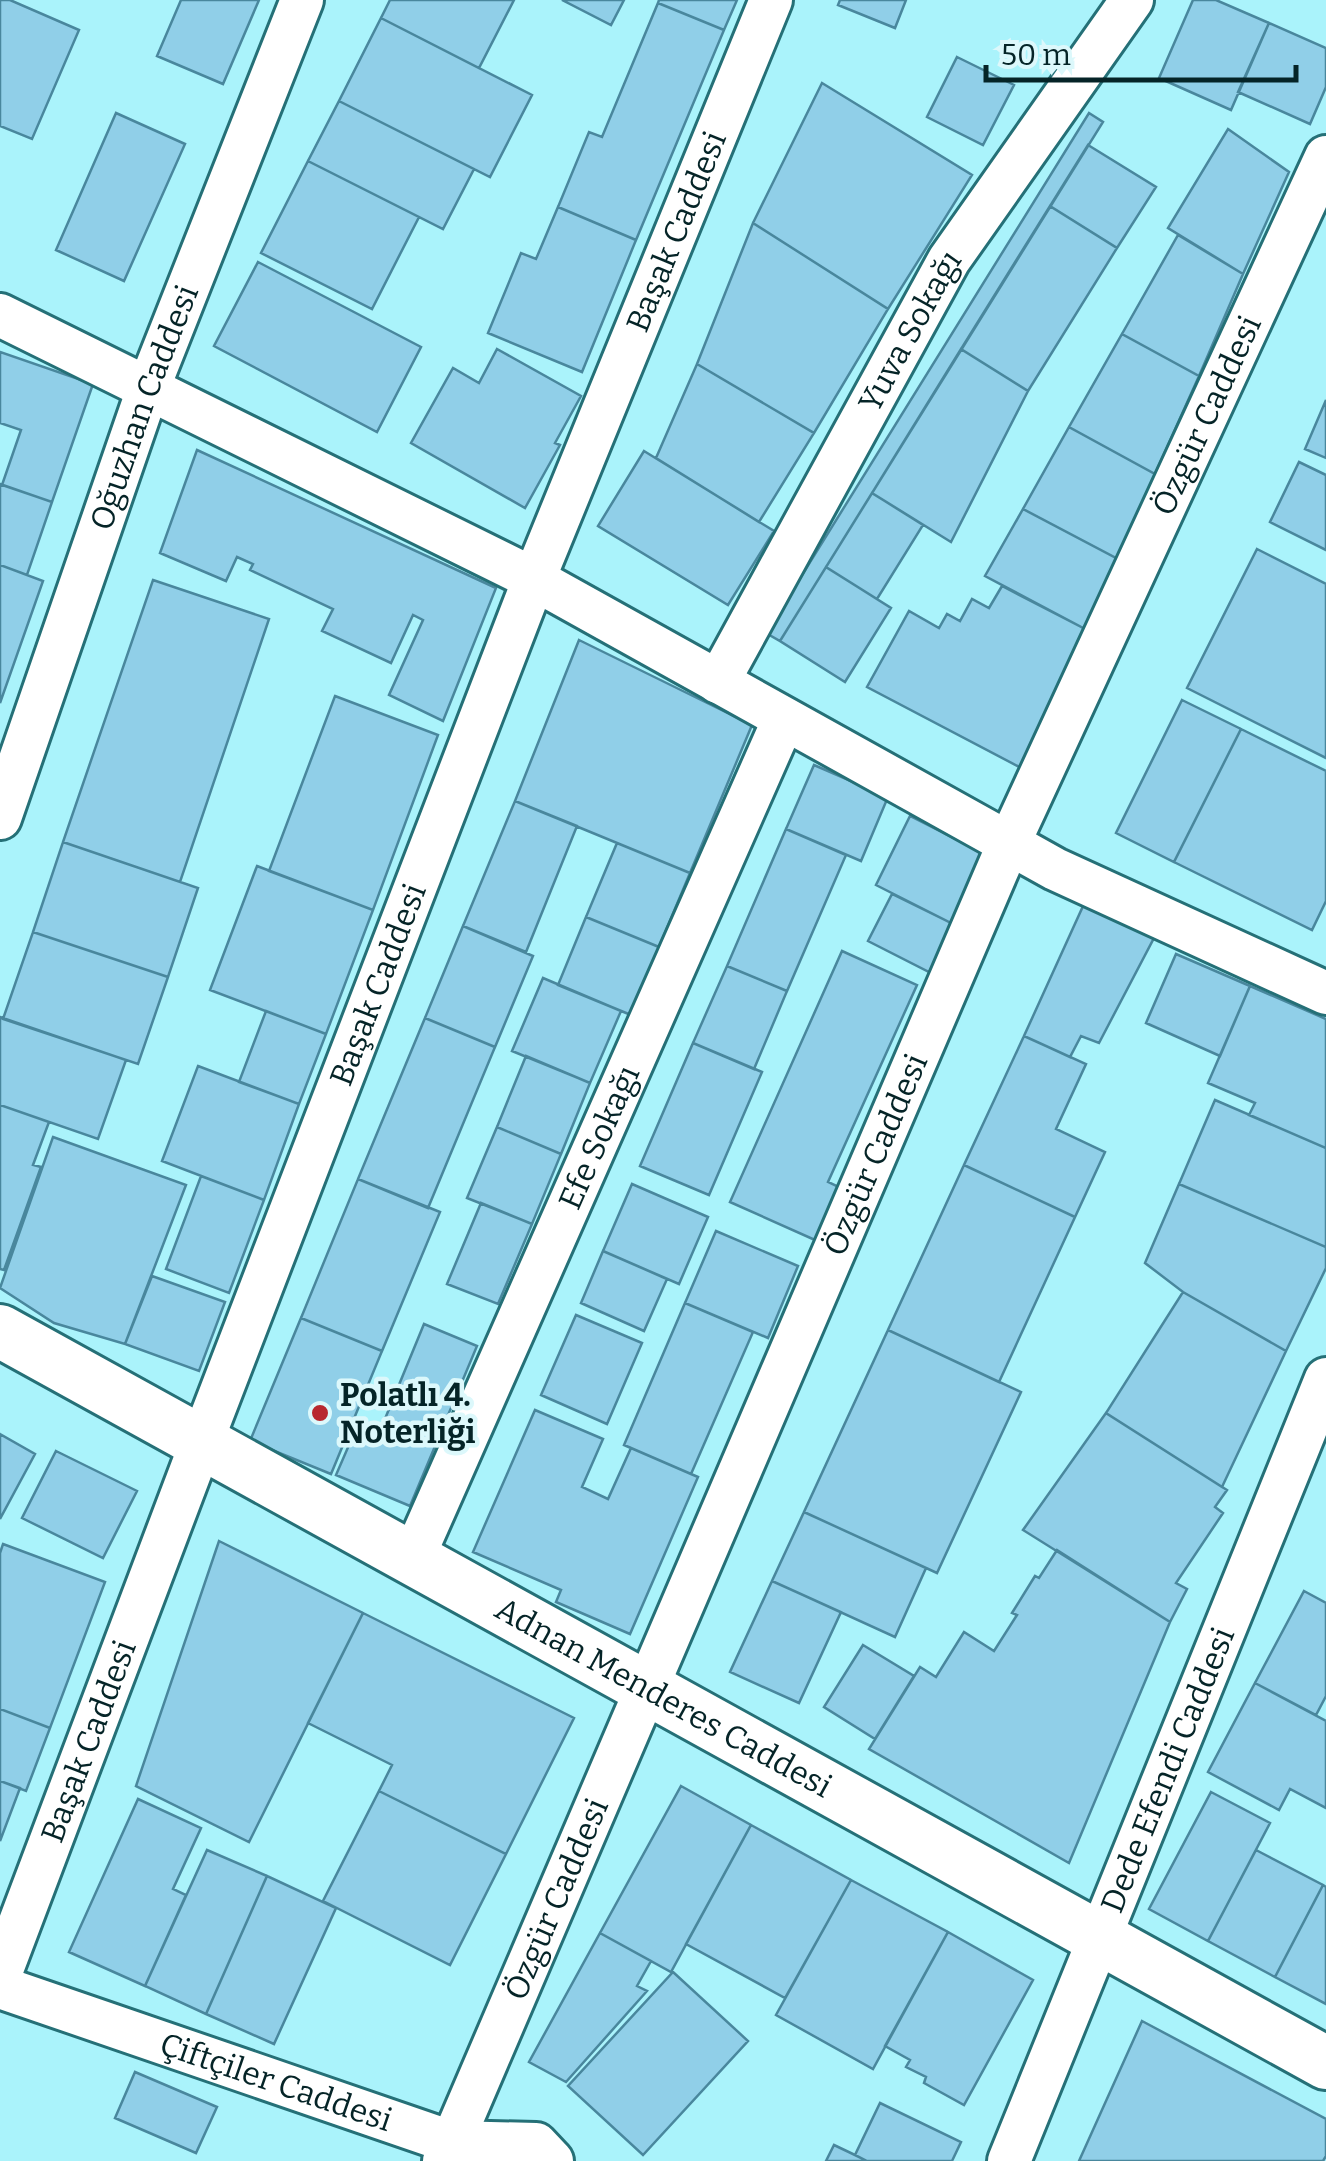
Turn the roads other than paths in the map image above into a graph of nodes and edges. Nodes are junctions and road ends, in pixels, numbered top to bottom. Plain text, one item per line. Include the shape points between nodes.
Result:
1 (302, 0) edge
2 (772, 0) edge
3 (1132, 0) edge
4 (1326, 157) edge
5 (0, 315) edge
6 (148, 389) junction
7 (534, 580) junction
8 (718, 682) junction
9 (784, 719) junction
10 (0, 818) edge
11 (1009, 843) junction
12 (1326, 993) edge
13 (0, 1330) edge
14 (1326, 1379) edge
15 (202, 1442) junction
16 (413, 1558) junction
17 (646, 1686) junction
18 (1098, 1936) junction
19 (0, 1975) edge
20 (0, 1987) edge
21 (1326, 2063) edge
22 (448, 2152) edge
23 (552, 2161) edge
24 (1008, 2161) edge

1 - 6 street, Oğuzhan Caddesi
2 - 7 street, Başak Caddesi
3 - 8 street, Yuva Sokağı via 949,260
4 - 11 street, Özgür Caddesi
5 - 6 street
6 - 7 street
6 - 10 street, Oğuzhan Caddesi
7 - 8 street
7 - 15 street, Başak Caddesi
8 - 9 street
9 - 11 street
9 - 16 street, Efe Sokağı
11 - 12 street
11 - 17 street, Özgür Caddesi
13 - 15 street, Adnan Menderes Caddesi
14 - 18 street, Dede Efendi Caddesi
15 - 16 street, Adnan Menderes Caddesi
15 - 19 street, Başak Caddesi
16 - 17 street, Adnan Menderes Caddesi
17 - 18 street, Adnan Menderes Caddesi
17 - 22 street, Özgür Caddesi
18 - 21 street, Adnan Menderes Caddesi
18 - 24 street, Dede Efendi Caddesi
20 - 22 street, Çiftçiler Caddesi
22 - 23 street, Çiftçiler Caddesi via 536,2144

